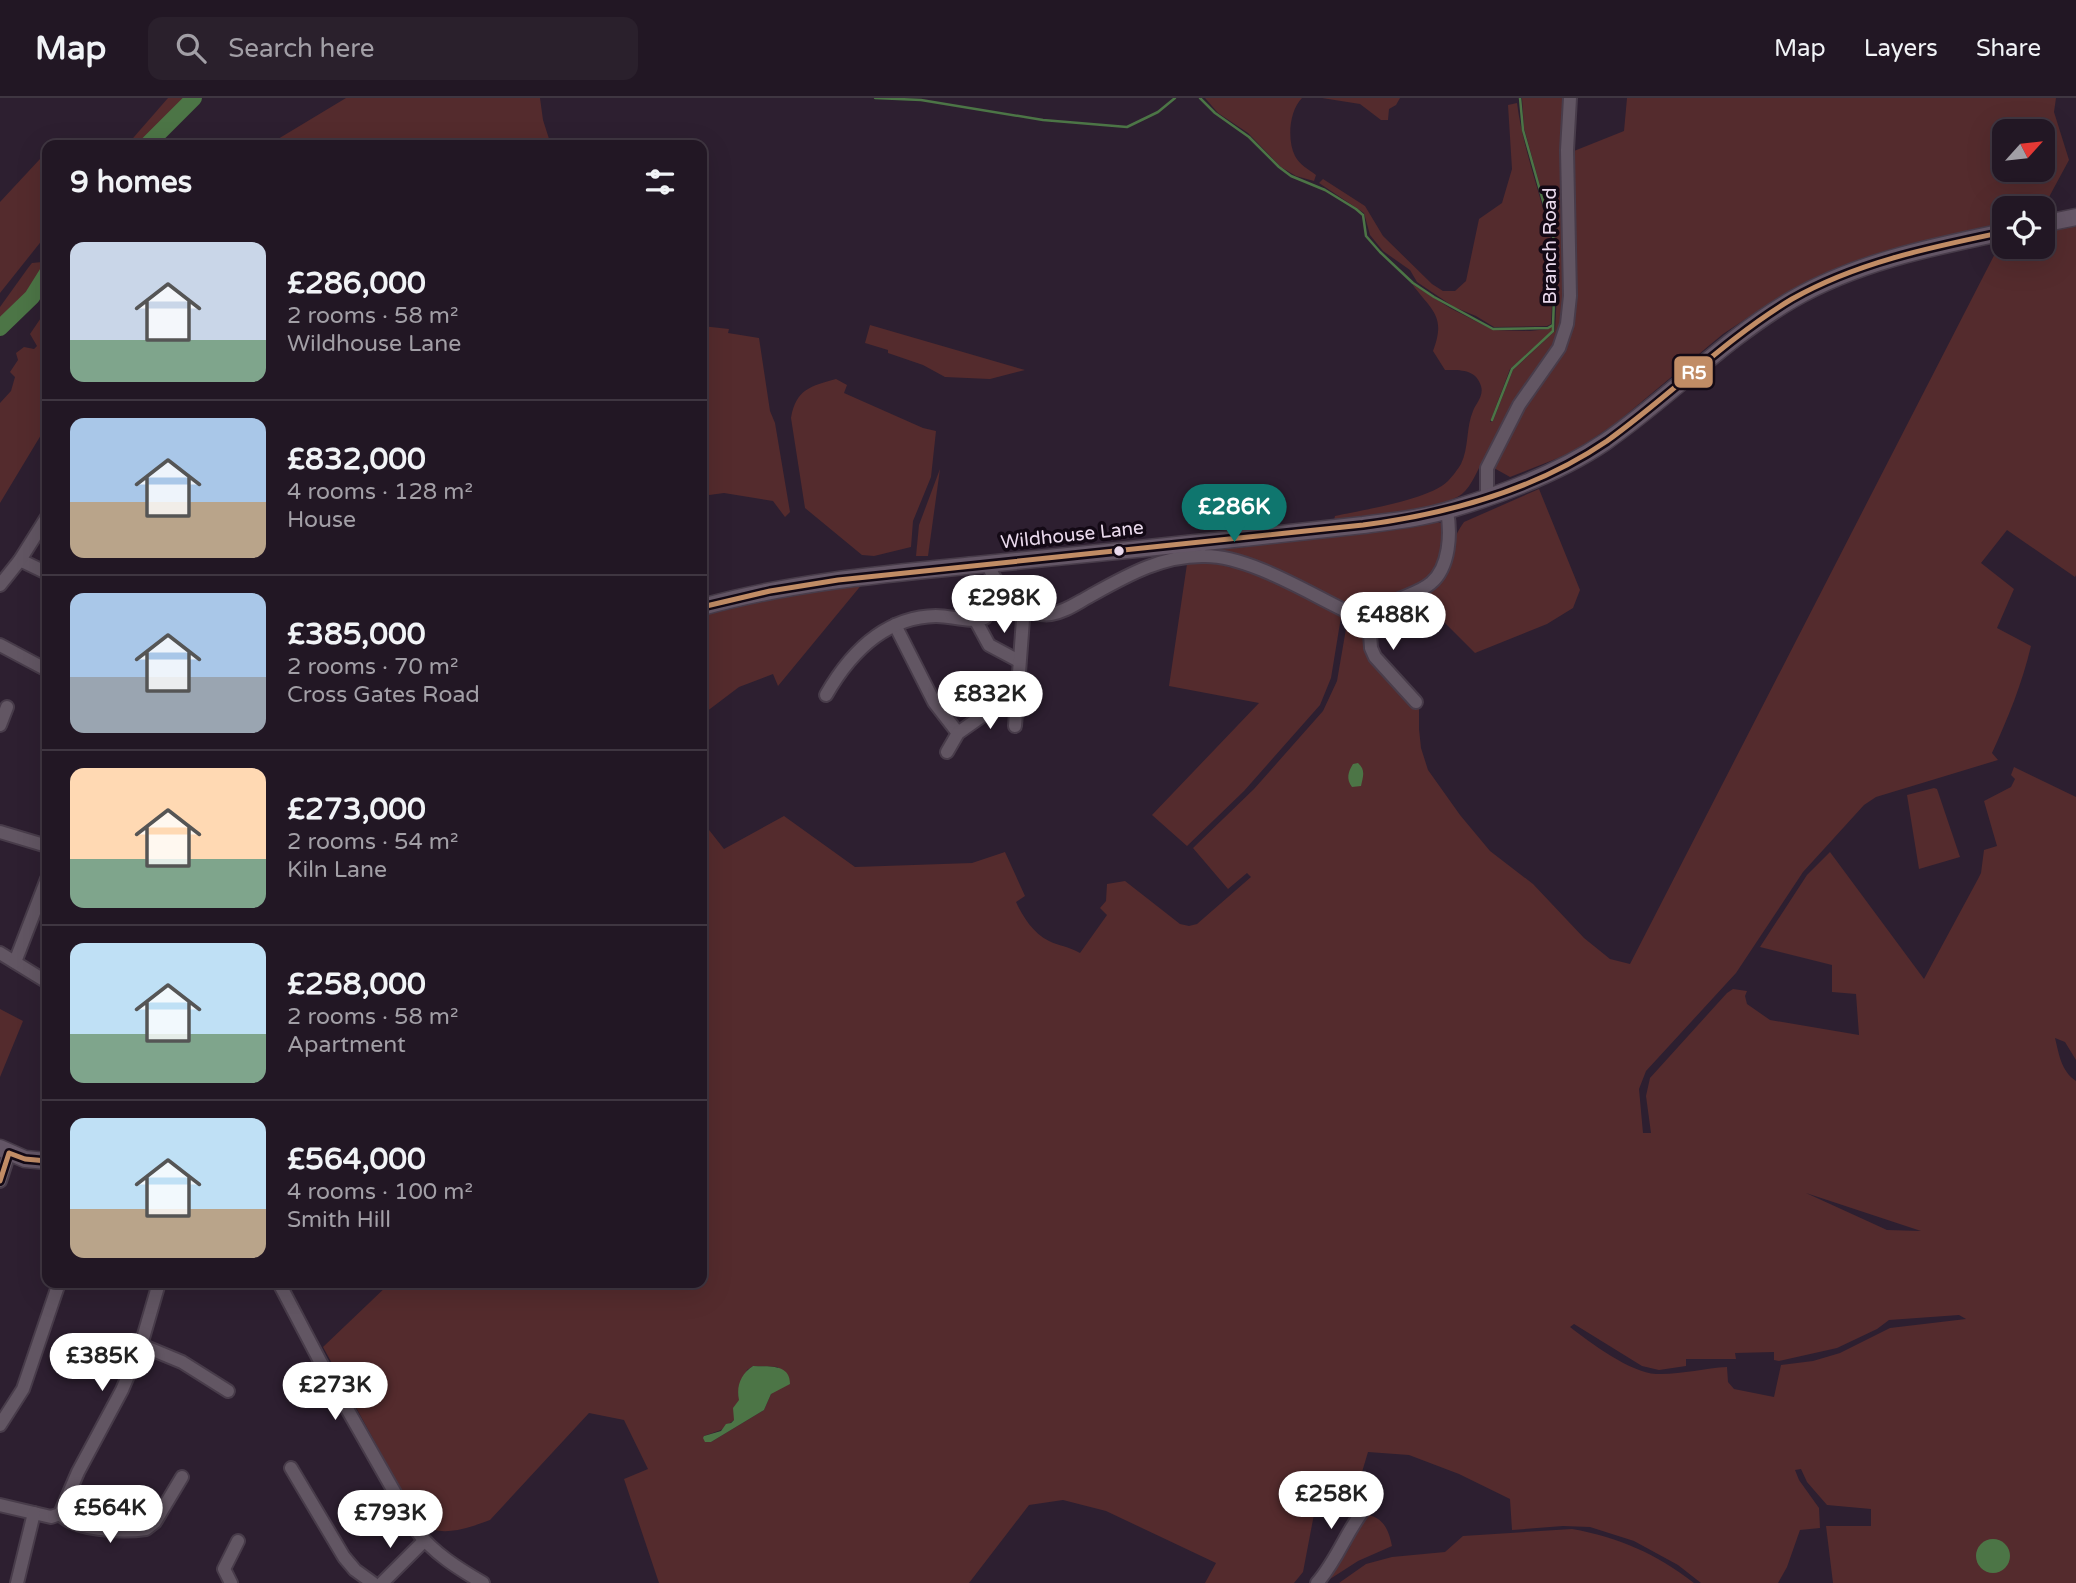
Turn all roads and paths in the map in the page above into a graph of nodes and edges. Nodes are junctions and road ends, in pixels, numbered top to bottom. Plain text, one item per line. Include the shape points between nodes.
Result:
1 (1570, 98) edge
2 (2076, 217) edge
3 (2055, 221) edge
4 (1992, 235) edge
5 (1487, 498) junction
6 (1447, 511) junction
7 (42, 525) edge
8 (20, 560) junction
9 (988, 564) junction
10 (42, 571) edge
11 (0, 585) edge
12 (707, 606) edge
13 (1024, 606) junction
14 (1360, 612) junction
15 (895, 625) junction
16 (0, 645) edge
17 (1019, 661) junction
18 (42, 667) edge
19 (1017, 684) junction
20 (826, 695) dead end
21 (1416, 702) dead end
22 (6, 707) dead end
23 (0, 725) edge
24 (1015, 726) dead end
25 (958, 733) junction
26 (947, 752) dead end
27 (0, 832) edge
28 (42, 845) edge
29 (42, 892) edge
30 (0, 953) edge
31 (15, 962) junction
32 (42, 979) edge
33 (5, 1151) edge
34 (42, 1161) edge
35 (0, 1181) edge
36 (57, 1288) edge
37 (158, 1288) edge
38 (282, 1288) edge
39 (141, 1345) junction
40 (228, 1391) dead end
41 (0, 1425) edge
42 (291, 1472) dead end
43 (182, 1477) dead end
44 (1370, 1502) dead end
45 (0, 1505) edge
46 (34, 1513) junction
47 (60, 1514) junction
48 (238, 1541) dead end
49 (424, 1541) junction
50 (17, 1583) edge
51 (231, 1583) edge
52 (373, 1583) edge
53 (382, 1583) edge
54 (483, 1583) edge
55 (1317, 1583) edge

1 - 5 street, Branch Road via 1567,324 1559,348 1518,405 1487,468
2 - 3 main road
4 - 5 main road, Wildhouse Lane via 1901,255 1795,298 1732,340 1602,444
5 - 6 main road, Wildhouse Lane
6 - 9 main road, Wildhouse Lane via 1319,530
6 - 14 street via 1449,543 1431,583
7 - 8 street
8 - 10 street
8 - 11 street
9 - 12 main road, Wildhouse Lane via 778,588
9 - 13 street via 992,577
13 - 14 street via 1047,615 1061,612 1160,561 1209,555 1252,566 1345,610
13 - 17 street
14 - 21 street via 1375,657
15 - 17 street via 920,617 981,619 989,645
15 - 20 street via 852,656
15 - 25 street via 934,702
16 - 18 street
17 - 19 street
19 - 24 street
19 - 25 street
22 - 23 street
25 - 26 street
27 - 28 street
29 - 31 street
30 - 31 street
31 - 32 street
33 - 34 main road
33 - 35 street
36 - 41 street via 23,1389
37 - 39 street
38 - 49 street
39 - 40 street via 182,1362
39 - 47 street
42 - 52 street via 344,1557
43 - 47 street via 146,1530 75,1525
44 - 55 street
45 - 46 street
46 - 47 street
46 - 50 street
48 - 51 street via 224,1569
49 - 53 street
49 - 54 street

